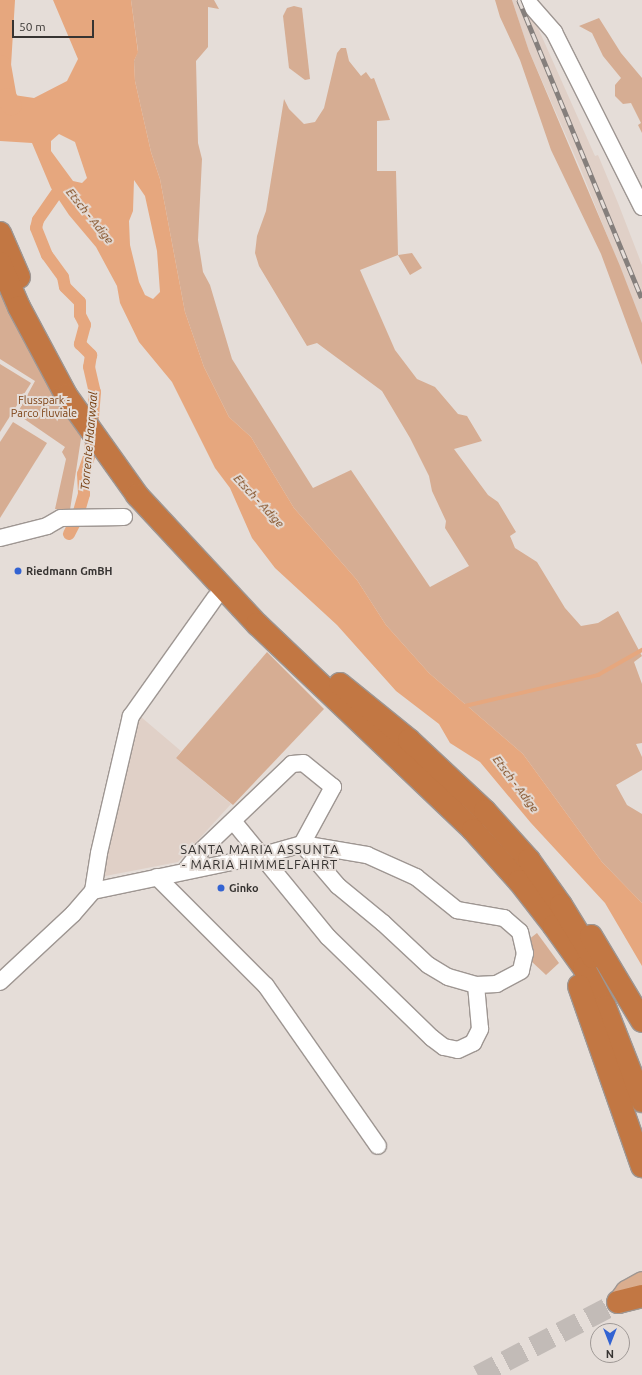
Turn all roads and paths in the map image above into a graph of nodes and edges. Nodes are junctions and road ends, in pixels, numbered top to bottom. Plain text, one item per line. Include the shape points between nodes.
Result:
1 (526, 0) edge
2 (642, 207) edge
3 (0, 233) edge
4 (0, 263) edge
5 (141, 491) junction
6 (124, 517) dead end
7 (0, 538) edge
8 (215, 598) dead end
9 (233, 820) junction
10 (302, 844) junction
11 (260, 856) junction
12 (185, 871) junction
13 (157, 877) junction
14 (93, 891) junction
15 (561, 905) junction
16 (554, 926) junction
17 (0, 982) edge
18 (476, 985) junction
19 (642, 1021) edge
20 (642, 1057) edge
21 (638, 1091) edge
22 (378, 1146) dead end
23 (642, 1166) edge
24 (642, 1282) edge
25 (642, 1289) edge
26 (642, 1296) edge
27 (618, 1302) junction

1 - 2 street via 554,32
3 - 5 highway via 29,302 52,347
4 - 5 highway via 19,307 66,395
5 - 15 highway via 346,690 409,740 485,811 529,860
5 - 16 highway via 257,624 473,830 520,881
6 - 7 street via 61,518 47,526
8 - 14 street via 130,716
9 - 10 street via 292,764 303,763 333,787
9 - 11 street
9 - 12 street
10 - 11 street
10 - 18 street via 338,886 384,923 428,965 448,977
10 - 18 street via 367,855 416,877 457,910 504,918 520,932 525,952 521,971 497,984
11 - 12 street
11 - 18 street via 328,937 444,1047 458,1050 473,1043 480,1029
12 - 13 street
13 - 14 street
13 - 22 street via 266,986
14 - 17 street via 73,914
15 - 19 highway via 582,922
15 - 20 highway via 602,972
16 - 21 highway via 584,968 605,1008
16 - 23 highway via 560,947 590,1012 623,1116
24 - 27 main road via 626,1291
25 - 27 main road
26 - 27 highway

